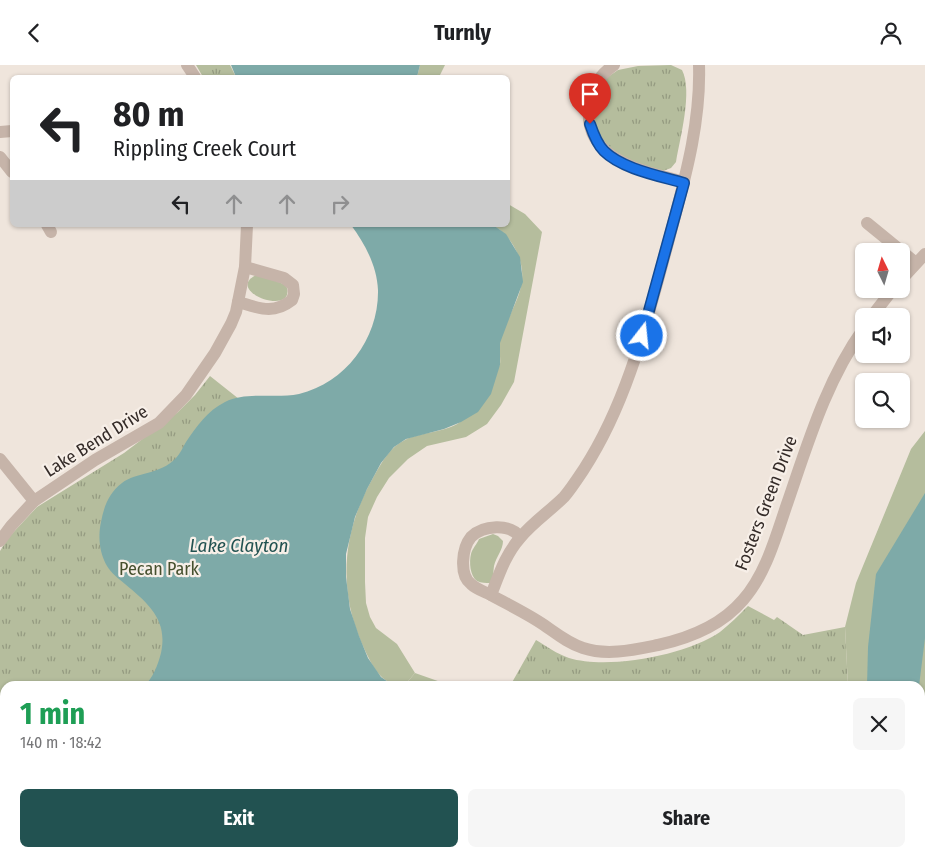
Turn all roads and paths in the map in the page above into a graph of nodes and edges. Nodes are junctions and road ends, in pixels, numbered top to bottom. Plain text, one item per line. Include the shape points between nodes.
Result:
1 (614, 65) edge
2 (699, 65) edge
3 (0, 157) edge
4 (10, 170) edge
5 (684, 183) junction
6 (867, 223) dead end
7 (247, 227) edge
8 (921, 258) edge
9 (246, 267) junction
10 (910, 270) edge
11 (886, 298) edge
12 (238, 302) junction
13 (878, 308) edge
14 (855, 342) edge
15 (0, 459) edge
16 (34, 501) junction
17 (520, 537) junction
18 (0, 541) edge
19 (491, 595) junction

1 - 5 street via 599,78 591,93 588,109 595,137 604,151 619,161
2 - 5 street via 698,108
3 - 4 street
5 - 17 street via 642,336 615,411 597,447 565,495
6 - 8 street
7 - 9 street, Lake Bend Drive
8 - 10 street
9 - 12 street, Lake Bend Drive
9 - 12 street via 284,278 293,285 294,294 292,300 278,309
11 - 13 street
12 - 16 street, Lake Bend Drive via 231,324 202,375 159,423
14 - 19 street, Fosters Green Drive via 828,390 760,572 733,611 703,631 676,641 612,652 582,648
15 - 16 street
16 - 18 street, Lake Bend Drive
17 - 19 street via 507,556
17 - 19 street, Fosters Green Drive via 505,527 480,530 470,538 465,549 465,578

